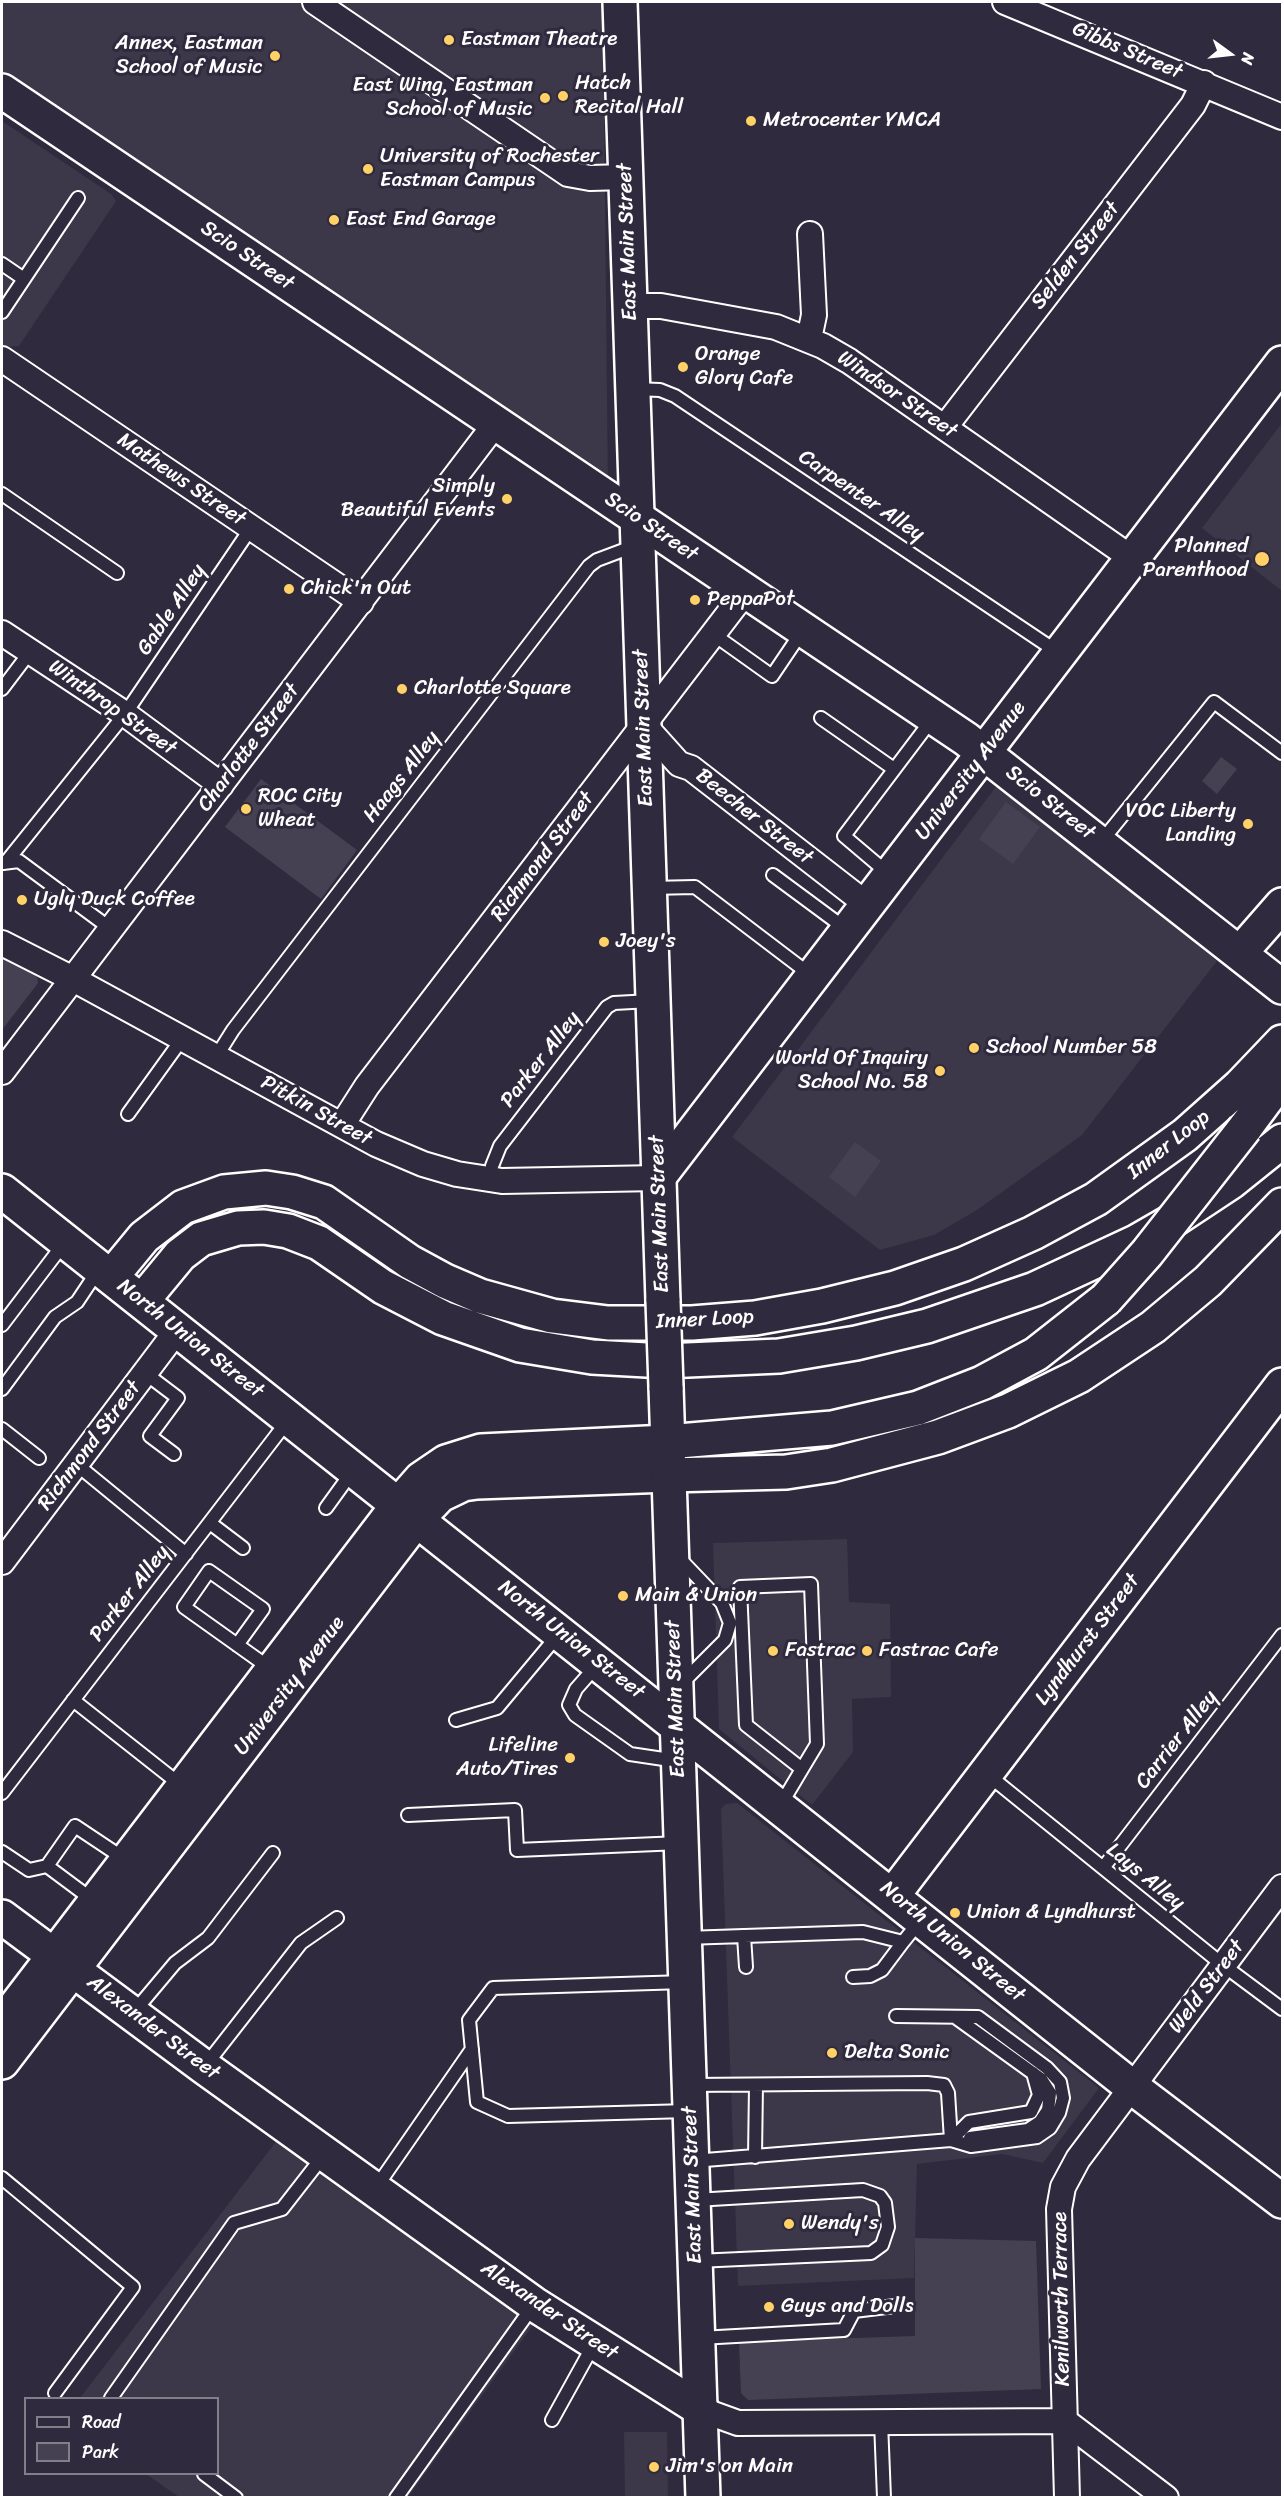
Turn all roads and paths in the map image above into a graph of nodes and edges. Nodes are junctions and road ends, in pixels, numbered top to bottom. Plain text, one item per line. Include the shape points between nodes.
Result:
1 (315, 2) edge
2 (620, 2) edge
3 (1005, 2) edge
4 (1204, 83) junction
5 (2, 91) edge
6 (1282, 117) edge
7 (626, 177) junction
8 (78, 198) dead end
9 (810, 234) dead end
10 (2, 264) edge
11 (24, 279) junction
12 (630, 306) junction
13 (2, 312) edge
14 (809, 339) junction
15 (2, 359) edge
16 (1282, 363) edge
17 (633, 389) junction
18 (496, 423) junction
19 (945, 427) junction
20 (2, 494) edge
21 (251, 528) junction
22 (637, 531) junction
23 (1133, 559) junction
24 (117, 573) dead end
25 (746, 591) junction
26 (360, 602) junction
27 (804, 630) junction
28 (2, 633) edge
29 (713, 634) junction
30 (30, 651) junction
31 (1061, 655) junction
32 (2, 689) edge
33 (125, 714) junction
34 (934, 717) junction
35 (821, 718) dead end
36 (644, 725) junction
37 (985, 752) junction
38 (1282, 753) edge
39 (894, 769) junction
40 (221, 785) junction
41 (1100, 843) junction
42 (4, 862) edge
43 (773, 875) dead end
44 (891, 876) junction
45 (649, 888) junction
46 (1282, 905) edge
47 (869, 906) junction
48 (111, 929) junction
49 (849, 932) junction
50 (2, 943) edge
51 (1245, 957) junction
52 (813, 977) junction
53 (73, 979) junction
54 (1282, 987) edge
55 (653, 1000) junction
56 (182, 1039) junction
57 (1282, 1042) edge
58 (216, 1057) junction
59 (2, 1072) edge
60 (1282, 1078) edge
61 (128, 1114) dead end
62 (342, 1125) junction
63 (1282, 1141) edge
64 (658, 1178) junction
65 (490, 1180) junction
66 (2, 1191) edge
67 (1282, 1205) edge
68 (65, 1241) junction
69 (106, 1272) junction
70 (142, 1301) junction
71 (2, 1325) edge
72 (178, 1329) junction
73 (145, 1373) junction
74 (1282, 1384) edge
75 (2, 1389) edge
76 (290, 1418) junction
77 (2, 1429) edge
78 (667, 1442) junction
79 (174, 1454) dead end
80 (39, 1458) dead end
81 (76, 1464) junction
82 (355, 1469) junction
83 (669, 1474) junction
84 (326, 1508) dead end
85 (408, 1511) junction
86 (210, 1523) junction
87 (243, 1548) dead end
88 (671, 1550) junction
89 (186, 1554) junction
90 (2, 1562) edge
91 (736, 1622) junction
92 (560, 1632) junction
93 (1282, 1635) edge
94 (237, 1645) junction
95 (599, 1663) junction
96 (272, 1670) junction
97 (676, 1689) junction
98 (73, 1700) junction
99 (456, 1720) dead end
100 (677, 1724) junction
101 (679, 1761) junction
102 (802, 1769) junction
103 (986, 1773) junction
104 (183, 1787) junction
105 (2, 1793) edge
106 (780, 1806) junction
107 (408, 1815) dead end
108 (681, 1843) junction
109 (2, 1852) edge
110 (273, 1853) dead end
111 (127, 1860) junction
112 (47, 1866) junction
113 (1103, 1868) junction
114 (1282, 1887) edge
115 (893, 1895) junction
116 (95, 1902) junction
117 (2, 1917) edge
118 (337, 1918) dead end
119 (913, 1930) junction
120 (744, 1936) junction
121 (684, 1938) junction
122 (64, 1961) junction
123 (1223, 1965) junction
124 (746, 1967) dead end
125 (853, 1977) dead end
126 (686, 1982) junction
127 (1282, 2009) edge
128 (133, 2013) junction
129 (896, 2016) dead end
130 (954, 2016) junction
131 (2, 2024) edge
132 (472, 2049) junction
133 (2, 2062) edge
134 (204, 2067) junction
135 (756, 2085) junction
136 (1132, 2087) junction
137 (690, 2098) junction
138 (951, 2140) junction
139 (325, 2154) junction
140 (755, 2157) junction
141 (692, 2161) junction
142 (2, 2178) edge
143 (374, 2189) junction
144 (693, 2200) junction
145 (1282, 2201) edge
146 (695, 2261) junction
147 (534, 2304) junction
148 (894, 2306) dead end
149 (699, 2338) junction
150 (595, 2343) junction
151 (55, 2393) dead end
152 (112, 2397) edge
153 (702, 2410) junction
154 (552, 2420) dead end
155 (1065, 2421) junction
156 (881, 2422) junction
157 (205, 2475) edge
158 (236, 2498) edge
159 (396, 2498) edge
160 (703, 2498) edge
161 (884, 2498) edge
162 (1067, 2498) edge
163 (1166, 2498) edge

1 - 7 street via 568,174
2 - 7 main road, East Main Street
3 - 4 street, Gibbs Street
4 - 6 street, Gibbs Street
4 - 19 street, Selden Street via 1193,105
5 - 18 main road, Scio Street
7 - 12 main road, East Main Street
8 - 11 lane
9 - 14 street via 814,315
10 - 11 lane
11 - 13 lane
12 - 14 street, Windsor Street via 661,306 717,316 776,327
12 - 17 main road, East Main Street
14 - 19 street, Windsor Street via 849,361
15 - 21 street, Mathews Street
16 - 23 main road, University Avenue
17 - 22 main road, East Main Street
17 - 31 lane, Carpenter Alley via 660,390 675,396
18 - 22 main road, Scio Street
18 - 26 street, Charlotte Street
19 - 23 street, Windsor Street
20 - 24 lane
21 - 26 street, Mathews Street
21 - 33 lane, Gable Alley
22 - 25 main road, Scio Street
22 - 36 main road, East Main Street
22 - 58 lane, Haags Alley via 589,566
23 - 31 main road, University Avenue
25 - 27 main road, Scio Street
25 - 29 street, Richmond Street
26 - 40 street, Charlotte Street
27 - 29 lane via 772,676
27 - 34 main road, Scio Street
28 - 30 street, Winthrop Street
29 - 36 street, Richmond Street
30 - 32 lane
30 - 33 street, Winthrop Street
31 - 37 main road, University Avenue
33 - 40 street, Winthrop Street
33 - 42 lane, Gable Alley
34 - 37 main road, Scio Street
34 - 39 lane
35 - 39 lane
36 - 45 main road, East Main Street
36 - 47 street, Beecher Street via 679,764 691,768
36 - 62 street, Richmond Street via 367,1086
37 - 41 main road, Scio Street
37 - 44 main road, University Avenue
38 - 41 lane via 1214,702
39 - 44 lane via 844,836
40 - 48 street, Charlotte Street
41 - 51 main road, Scio Street
42 - 48 lane via 19,861
43 - 49 lane
44 - 47 main road, University Avenue
45 - 52 lane via 695,887
45 - 55 main road, East Main Street
46 - 51 main road
47 - 49 main road, University Avenue
48 - 53 street, Charlotte Street
49 - 52 main road, University Avenue
50 - 53 street, Pitkin Street
51 - 54 main road, Scio Street
52 - 64 main road, University Avenue
53 - 56 street, Pitkin Street
53 - 59 street, Charlotte Street
55 - 64 main road, East Main Street
55 - 65 lane, Parker Alley via 606,1007 500,1146
56 - 58 street, Pitkin Street
56 - 61 lane
57 - 69 main road, Inner Loop via 1185,1135 1127,1178 1063,1217 998,1250 928,1277 814,1308 755,1318 682,1323 608,1323 552,1316 498,1302 445,1281 410,1262 324,1202 266,1188 224,1192 183,1207
58 - 62 street, Pitkin Street
60 - 78 main road, University Avenue, bridge via 1153,1246 1106,1299 1036,1354 982,1383 918,1408 832,1428
62 - 65 street, Pitkin Street via 406,1158
63 - 70 main road, Inner Loop via 1231,1182 1169,1223 1043,1286 927,1326 779,1356 664,1361 592,1357 520,1345 442,1318 383,1287 319,1243 264,1227 232,1229 201,1239 180,1254
64 - 65 street, Pitkin Street
64 - 78 main road, East Main Street, bridge
66 - 68 main road, North Union Street
67 - 83 main road, University Avenue via 1217,1273 1153,1327 1079,1376 1008,1411 938,1437 832,1465 778,1472
68 - 69 main road, North Union Street
68 - 71 lane
69 - 70 main road, North Union Street
69 - 75 lane via 77,1302 55,1317
70 - 72 main road, North Union Street
72 - 73 street, Richmond Street
72 - 76 main road, North Union Street
73 - 79 lane via 178,1398 150,1436
73 - 81 street, Richmond Street
74 - 103 main road, Lyndhurst Street
76 - 82 main road, North Union Street
76 - 86 lane, Parker Alley
77 - 80 lane
78 - 83 main road, East Main Street
78 - 85 main road, University Avenue via 468,1453 421,1479
81 - 89 lane
81 - 90 street, Richmond Street
82 - 84 lane
82 - 85 main road, North Union Street
83 - 85 main road, University Avenue via 463,1484
83 - 88 main road, East Main Street
85 - 92 main road, North Union Street
85 - 96 main road, University Avenue
85 - 122 main road, University Avenue
86 - 87 lane
86 - 89 lane, Parker Alley
88 - 91 lane
88 - 97 main road, East Main Street
89 - 98 lane, Parker Alley
91 - 97 lane via 725,1640
91 - 102 lane via 746,1725
91 - 102 lane via 740,1587 811,1584 817,1744
92 - 95 main road, North Union Street
92 - 99 lane via 497,1708
93 - 113 lane, Carrier Alley
94 - 94 lane via 184,1607 209,1571 263,1609
94 - 96 lane
95 - 100 main road, North Union Street
95 - 101 lane via 576,1689 569,1705 575,1715 630,1754
96 - 104 main road, University Avenue
97 - 100 main road, East Main Street
98 - 104 lane
98 - 105 lane, Parker Alley
100 - 101 main road, East Main Street
100 - 106 main road, North Union Street
101 - 108 main road, East Main Street
102 - 106 lane
103 - 113 lane, Lays Alley
103 - 115 main road, Lyndhurst Street
104 - 111 main road, University Avenue
106 - 115 main road, North Union Street
107 - 108 lane via 515,1810 517,1850
108 - 121 main road, East Main Street
109 - 112 lane via 29,1870
110 - 128 lane via 208,1938 175,1963
111 - 112 lane via 75,1826
111 - 116 main road, University Avenue
112 - 116 lane
113 - 123 lane, Lays Alley
114 - 123 street, Weld Street
115 - 119 main road, North Union Street
116 - 122 main road, University Avenue
117 - 122 main road, Alexander Street
118 - 134 lane via 301,1943
119 - 120 lane
119 - 125 lane via 882,1970 870,1976
119 - 136 main road, North Union Street
120 - 121 lane
120 - 124 lane
121 - 126 main road, East Main Street
122 - 128 main road, Alexander Street
122 - 131 main road, University Avenue
122 - 133 main road, University Avenue
123 - 127 lane, Lays Alley
123 - 136 street, Weld Street
126 - 132 lane via 493,1988 469,2020
126 - 137 main road, East Main Street
128 - 134 main road, Alexander Street
129 - 130 lane
130 - 138 lane via 1034,2073 1047,2086 1051,2098 1048,2110 1021,2133
130 - 138 lane via 978,2017 1047,2068 1060,2082 1063,2098 1056,2120 1037,2137 971,2146
132 - 137 lane via 477,2102 508,2116
132 - 143 lane
134 - 139 main road, Alexander Street
135 - 137 lane
135 - 138 lane via 944,2085
135 - 140 lane
136 - 145 main road, North Union Street
136 - 155 street, Kenilworth Terrace via 1078,2159 1061,2198
137 - 141 main road, East Main Street
138 - 140 lane
139 - 143 main road, Alexander Street
139 - 152 lane via 282,2209 234,2223
140 - 141 lane
141 - 144 main road, East Main Street
142 - 151 lane via 133,2287
143 - 147 main road, Alexander Street
144 - 146 main road, East Main Street
144 - 146 lane via 863,2190 880,2196 885,2203 888,2226 882,2245 871,2253
146 - 149 main road, East Main Street
147 - 150 main road, Alexander Street
147 - 159 lane
148 - 149 lane via 854,2310 844,2330
149 - 153 main road, East Main Street
150 - 153 main road, Alexander Street
150 - 154 lane
153 - 156 street, Alexander Street via 738,2422
153 - 160 main road, East Main Street
155 - 156 street, Alexander Street
155 - 162 street, Kenilworth Terrace
155 - 163 street
156 - 161 lane
157 - 158 lane

